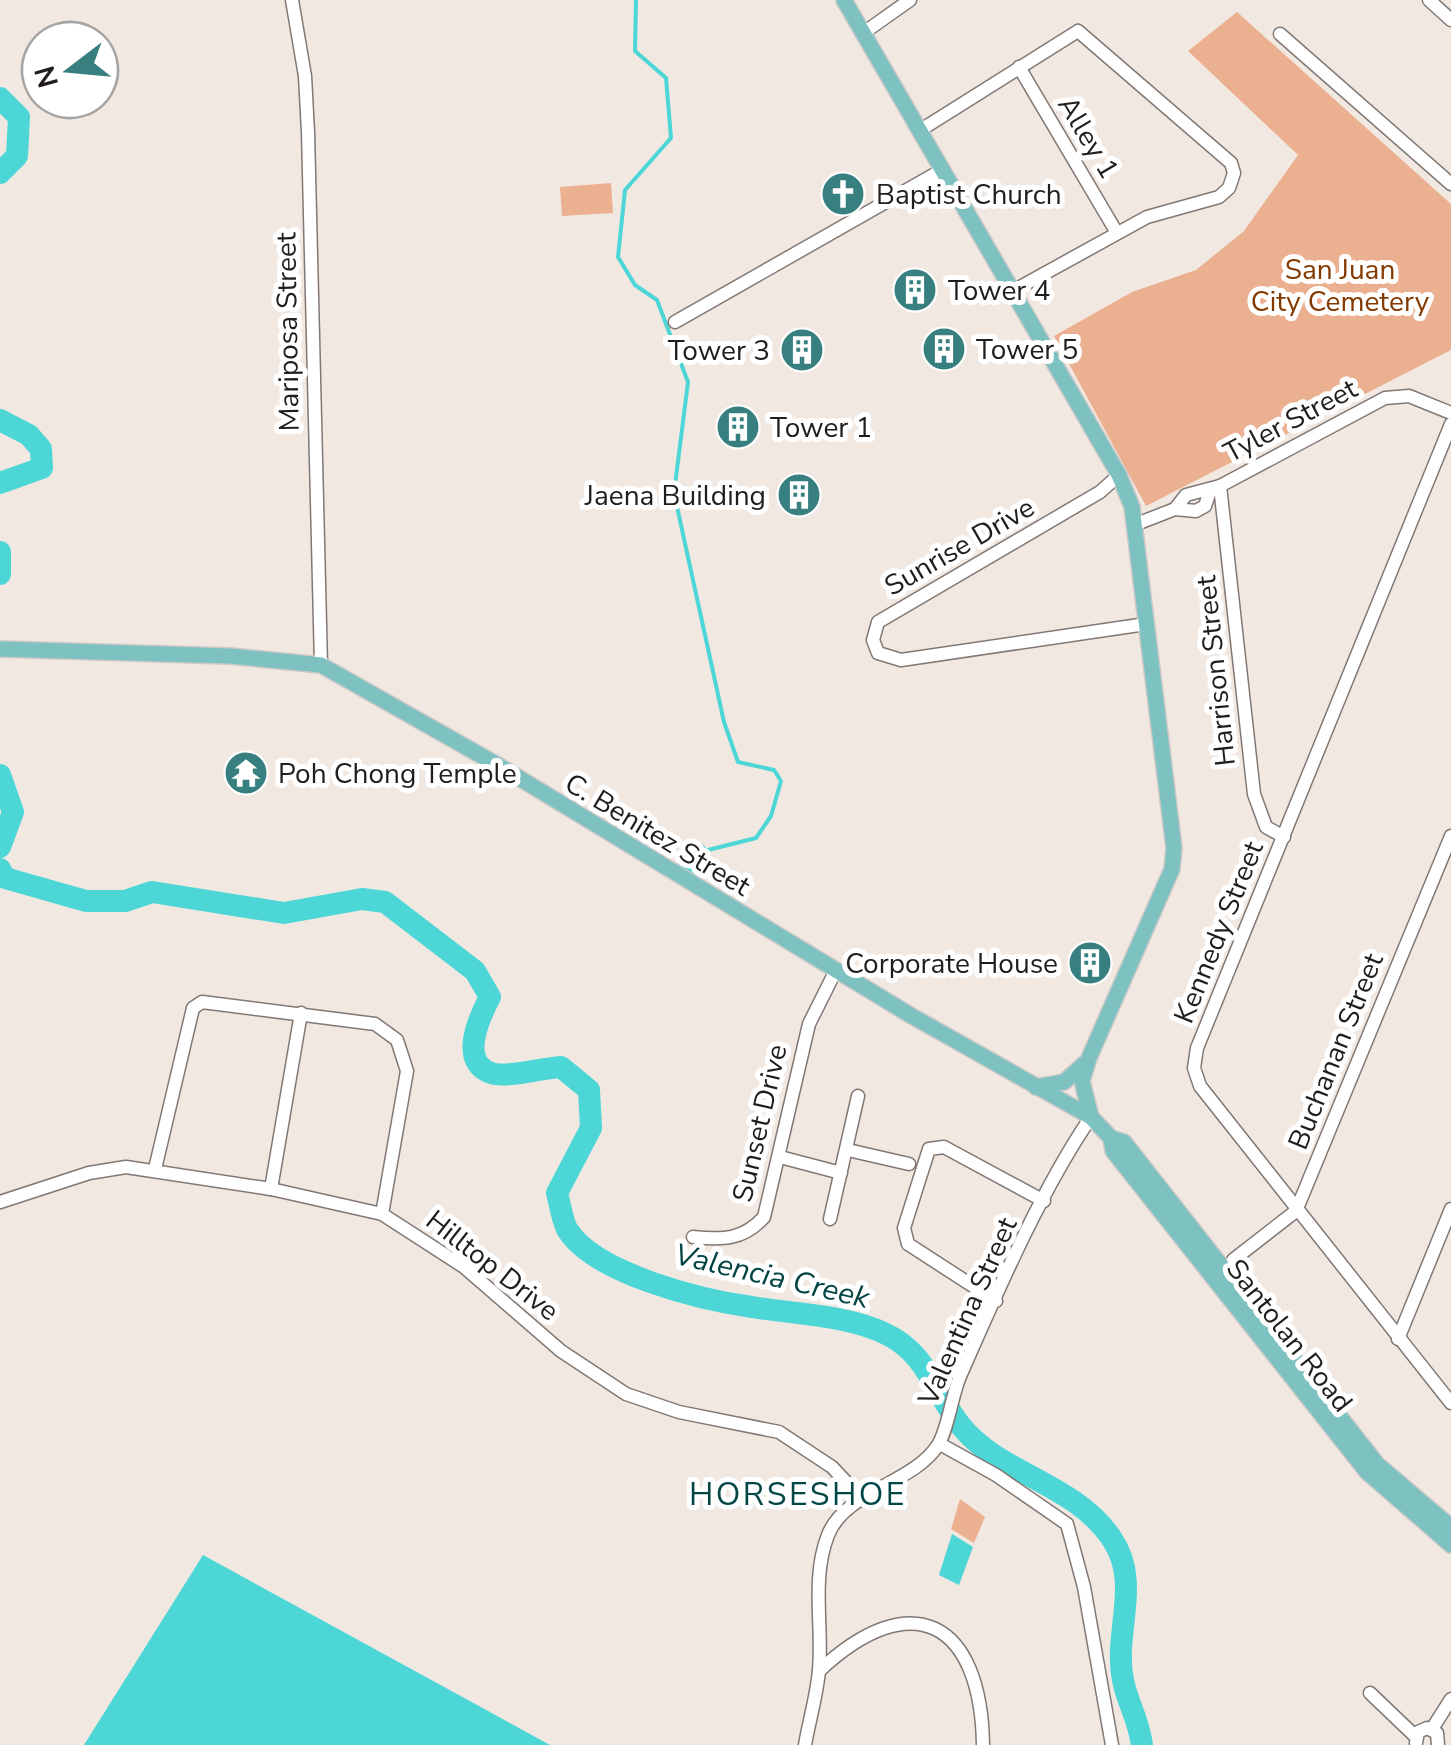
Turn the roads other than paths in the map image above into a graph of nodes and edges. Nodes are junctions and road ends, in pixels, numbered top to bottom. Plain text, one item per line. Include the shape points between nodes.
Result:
1 (292, 0) edge
2 (844, 0) edge
3 (910, 0) edge
4 (1429, 0) edge
5 (1451, 20) edge
6 (862, 34) junction
7 (1280, 34) dead end
8 (1019, 67) junction
9 (920, 131) junction
10 (942, 170) junction
11 (1451, 184) edge
12 (1117, 233) junction
13 (1011, 292) junction
14 (676, 322) dead end
15 (1451, 413) edge
16 (1451, 424) edge
17 (1119, 475) junction
18 (1215, 489) junction
19 (1134, 525) junction
20 (1146, 624) junction
21 (8, 649) edge
22 (321, 665) junction
23 (1451, 836) edge
24 (1284, 837) junction
25 (836, 970) junction
26 (301, 1013) junction
27 (1089, 1058) junction
28 (1036, 1088) junction
29 (858, 1096) dead end
30 (1090, 1117) junction
31 (1111, 1138) junction
32 (848, 1150) junction
33 (780, 1157) junction
34 (910, 1164) dead end
35 (155, 1169) junction
36 (841, 1173) junction
37 (271, 1189) junction
38 (1044, 1201) junction
39 (0, 1202) edge
40 (1451, 1210) edge
41 (1296, 1211) junction
42 (382, 1214) junction
43 (830, 1219) dead end
44 (693, 1237) dead end
45 (1234, 1260) dead end
46 (996, 1301) junction
47 (1398, 1339) junction
48 (1451, 1402) edge
49 (940, 1444) junction
50 (862, 1500) junction
51 (1451, 1526) edge
52 (1451, 1545) edge
53 (819, 1671) junction
54 (1370, 1693) dead end
55 (1451, 1699) edge
56 (1432, 1729) junction
57 (1416, 1741) edge
58 (805, 1745) edge
59 (984, 1745) edge
60 (1112, 1745) edge
61 (1438, 1745) edge

1 - 22 street, Mariposa Street via 306,94
2 - 6 main road
3 - 6 street
4 - 5 street
6 - 9 main road
7 - 11 street
8 - 9 street
8 - 12 street, Alley 1
8 - 12 street via 1070,33 1085,34 1231,163 1234,174 1219,197 1147,217
9 - 10 main road
10 - 13 main road
10 - 14 street
12 - 13 street
13 - 17 main road
15 - 18 street, Tyler Street via 1409,396 1385,398
16 - 24 street, Kennedy Street
17 - 19 main road
17 - 20 street, Sunrise Drive via 878,622 873,640 878,653 900,660
18 - 19 street, Tyler Street via 1199,488 1175,509
18 - 24 street, Harrison Street via 1254,794 1266,828
19 - 20 main road
20 - 27 main road via 1172,869
21 - 22 main road, C. Benitez Street
22 - 25 main road, C. Benitez Street
23 - 41 street, Buchanan Street
24 - 41 street, Kennedy Street via 1194,1068 1200,1086
25 - 28 main road, C. Benitez Street
25 - 33 street, Sunset Drive via 809,1024
26 - 35 street via 202,1002 193,1008
26 - 37 street
26 - 42 street via 375,1024 397,1040 407,1071
27 - 28 main road via 1064,1082
27 - 30 main road via 1082,1080
28 - 30 main road, C. Benitez Street
29 - 32 street
30 - 31 main road, Santolan Road
30 - 38 street, Valentina Street
31 - 51 main road, Santolan Road via 1124,1142 1377,1464
31 - 52 main road, Santolan Road via 1113,1151 1359,1463
32 - 34 street
32 - 36 street
33 - 36 street
33 - 44 street, Sunset Drive via 755,1227 721,1240
35 - 37 street, Hilltop Drive
35 - 39 street, Hilltop Drive via 107,1168
36 - 43 street
37 - 42 street, Hilltop Drive
38 - 46 street, Valentina Street
38 - 46 street via 944,1146 929,1149 904,1228 908,1244
40 - 47 street
41 - 45 street, Buchanan Street
41 - 47 street, Kennedy Street
42 - 50 street, Hilltop Drive via 464,1267 561,1351 626,1394 779,1432 832,1467
46 - 49 street, Valentina Street via 953,1392
47 - 48 street, Kennedy Street
49 - 50 street, Valentina Street
49 - 60 street via 1067,1524
50 - 53 street, Valentina Street via 830,1529 824,1546
53 - 58 street, Valentina Street
53 - 59 street via 874,1630 935,1628 962,1648 975,1672
54 - 57 street
55 - 56 street
56 - 57 street via 1422,1729
56 - 61 street

